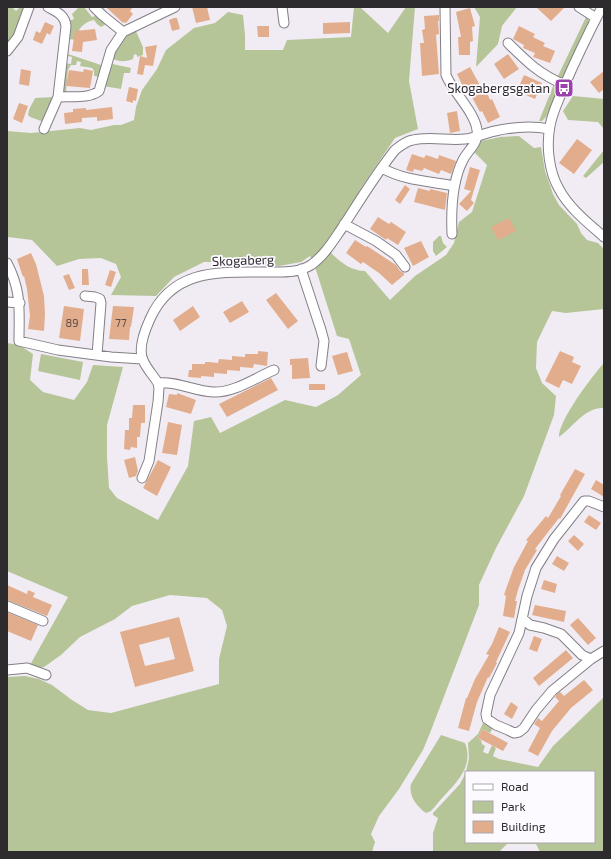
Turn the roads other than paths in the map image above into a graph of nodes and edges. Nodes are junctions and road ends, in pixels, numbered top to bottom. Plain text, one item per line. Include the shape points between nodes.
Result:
1 (29, 7) edge
2 (48, 7) edge
3 (94, 7) edge
4 (175, 7) edge
5 (282, 7) edge
6 (445, 7) edge
7 (579, 7) edge
8 (602, 7) edge
9 (596, 18) junction
10 (284, 23) dead end
11 (123, 32) junction
12 (508, 43) dead end
13 (8, 49) edge
14 (565, 85) junction
15 (58, 97) junction
16 (44, 129) dead end
17 (549, 129) junction
18 (476, 137) junction
19 (382, 168) junction
20 (450, 185) dead end
21 (344, 224) junction
22 (452, 234) dead end
23 (604, 237) edge
24 (7, 263) edge
25 (405, 267) dead end
26 (301, 269) junction
27 (85, 296) dead end
28 (7, 302) edge
29 (20, 303) junction
30 (96, 355) junction
31 (142, 359) junction
32 (322, 366) dead end
33 (274, 370) dead end
34 (158, 383) junction
35 (142, 478) dead end
36 (604, 507) edge
37 (7, 606) edge
38 (43, 621) dead end
39 (526, 622) junction
40 (604, 651) edge
41 (585, 659) junction
42 (7, 670) edge
43 (46, 675) dead end

1 - 13 street via 18,37
2 - 15 street via 65,21
3 - 11 street
4 - 11 street
5 - 10 street
6 - 18 street via 446,75 475,123
7 - 9 street
8 - 9 street
9 - 14 street
11 - 15 street via 111,50 99,91 90,96
12 - 14 street via 534,69
14 - 17 street
15 - 16 street
17 - 18 street, Skogaberg via 523,126
17 - 23 street via 552,170 559,189 574,210
18 - 19 street, Skogaberg via 410,140 395,150
18 - 22 street via 463,160 454,191
19 - 20 street via 412,179
19 - 21 street, Skogaberg
21 - 25 street via 396,255
21 - 26 street, Skogaberg via 320,258
24 - 29 street via 18,290
26 - 31 street, Skogaberg via 290,272 210,273 180,285 155,306 143,339
26 - 32 street via 324,341
27 - 30 street via 98,298 101,303
28 - 29 street
29 - 30 street via 19,341
30 - 31 street
31 - 34 street
33 - 34 street via 222,391 212,392 169,382
34 - 35 street via 158,402 149,461
36 - 39 street via 584,501 554,539 531,580 524,609
37 - 38 street
39 - 41 street via 561,634
39 - 41 street via 490,695 486,714 490,722 514,733 519,732 552,691
40 - 41 street
42 - 43 street via 27,668

